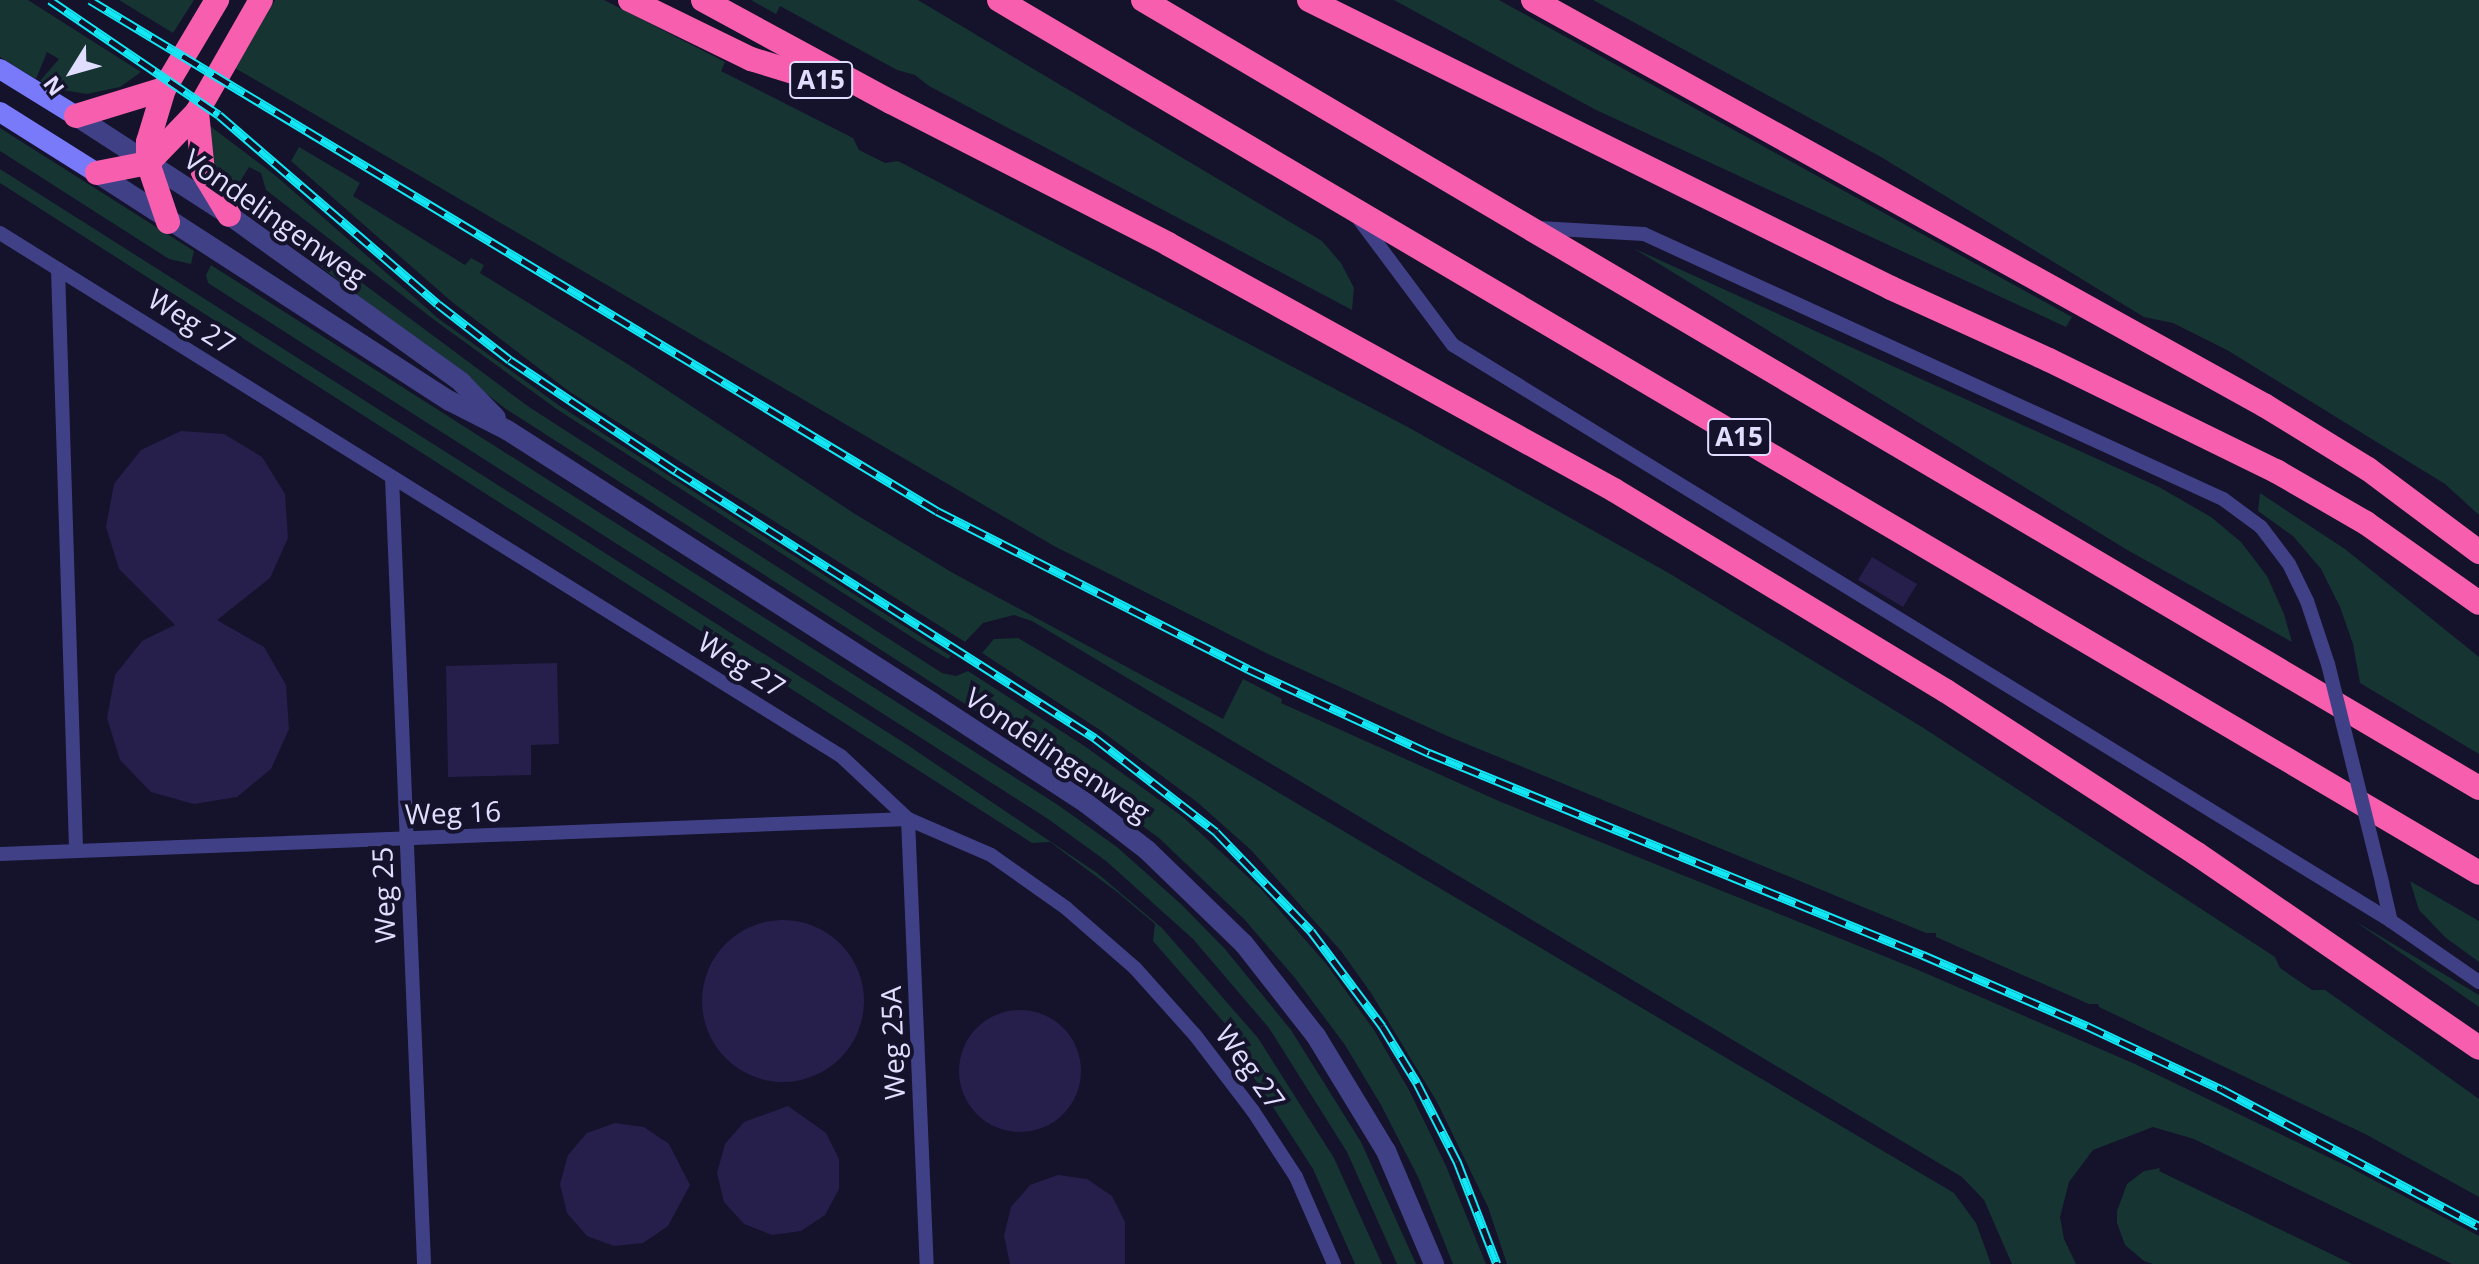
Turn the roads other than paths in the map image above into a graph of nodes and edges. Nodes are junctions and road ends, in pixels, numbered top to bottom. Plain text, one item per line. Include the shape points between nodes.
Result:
1 (217, 0) edge
2 (261, 0) edge
3 (630, 0) edge
4 (703, 0) edge
5 (999, 0) edge
6 (1143, 0) edge
7 (1309, 0) edge
8 (1533, 0) edge
9 (0, 69) edge
10 (164, 89) junction
11 (891, 102) junction
12 (0, 112) edge
13 (197, 112) junction
14 (76, 116) junction
15 (148, 163) junction
16 (97, 173) junction
17 (1352, 209) junction
18 (229, 215) junction
19 (168, 222) junction
20 (1526, 227) junction
21 (0, 233) edge
22 (58, 269) junction
23 (507, 430) junction
24 (392, 477) junction
25 (2479, 552) edge
26 (2479, 603) edge
27 (2479, 788) edge
28 (908, 819) junction
29 (407, 840) junction
30 (76, 849) junction
31 (0, 854) edge
32 (2479, 873) edge
33 (2391, 921) junction
34 (2479, 982) edge
35 (2479, 1048) edge
36 (424, 1264) edge
37 (927, 1264) edge
38 (1334, 1264) edge
39 (1434, 1264) edge

1 - 10 highway
2 - 13 highway
3 - 11 highway, A15 via 751,59
4 - 11 highway, A15
5 - 17 highway, A15
6 - 20 highway, A15
7 - 26 highway via 1891,288 2276,471 2366,523
8 - 25 highway via 2264,405 2368,469
9 - 14 street, Vondelingenweg
10 - 14 highway
10 - 15 highway via 148,142
11 - 35 highway, A15 via 1428,385 1652,513 2197,854
12 - 16 street, Vondelingenweg
13 - 15 highway
13 - 18 highway via 203,172
14 - 15 street, Vondelingenweg
15 - 16 highway
15 - 18 street, Vondelingenweg
15 - 19 highway
16 - 19 street, Vondelingenweg
17 - 32 highway, A15
17 - 33 lane via 1453,345
18 - 23 street, Vondelingenweg via 461,382
19 - 23 street, Vondelingenweg via 450,401
20 - 27 highway, A15
20 - 33 lane, bridge via 1644,234 2223,499 2261,527 2289,564 2328,664
21 - 22 lane, Weg 27
22 - 24 lane, Weg 27
22 - 30 lane
23 - 39 street, Vondelingenweg via 1054,781 1162,863 1244,944 1316,1036 1386,1151
24 - 28 lane, Weg 27 via 841,756
24 - 29 lane, Weg 25
28 - 29 lane, Weg 16
28 - 37 lane, Weg 25A
28 - 38 lane, Weg 27 via 991,855 1066,908 1135,968 1253,1111 1296,1177
29 - 30 lane, Weg 16
29 - 36 lane, Weg 25
30 - 31 lane, Weg 16
33 - 34 lane

